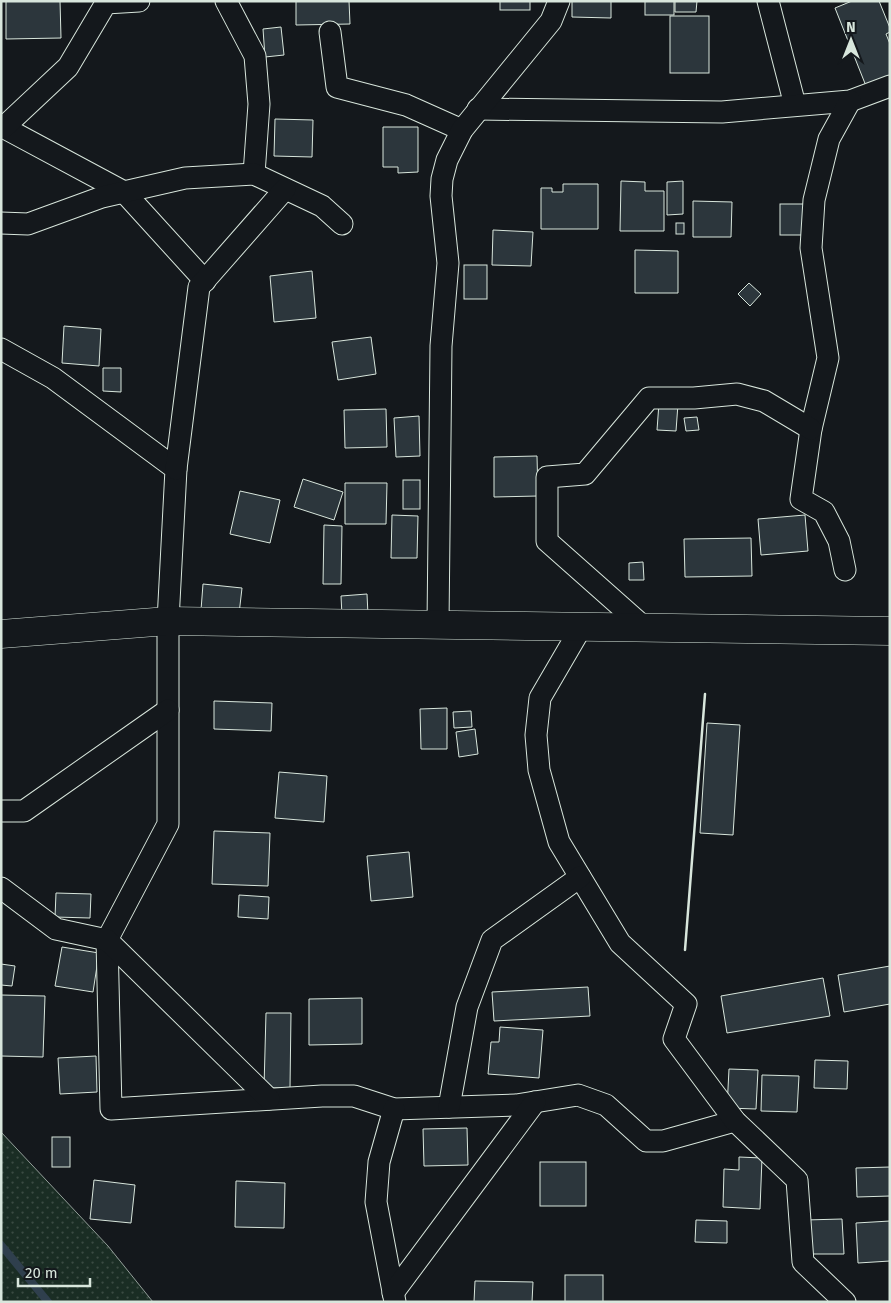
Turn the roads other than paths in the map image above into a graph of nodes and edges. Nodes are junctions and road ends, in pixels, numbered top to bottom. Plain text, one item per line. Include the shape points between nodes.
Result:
1 (139, 1) edge
2 (226, 1) edge
3 (559, 1) edge
4 (768, 1) edge
5 (330, 32) dead end
6 (890, 86) edge
7 (850, 101) junction
8 (796, 106) junction
9 (478, 109) junction
10 (3, 126) edge
11 (462, 130) junction
12 (254, 174) junction
13 (285, 189) junction
14 (124, 192) junction
15 (1, 223) edge
16 (342, 224) dead end
17 (205, 281) junction
18 (1, 349) edge
19 (811, 429) junction
20 (176, 469) junction
21 (845, 570) dead end
22 (168, 621) junction
23 (438, 625) junction
24 (582, 626) junction
25 (644, 627) junction
26 (890, 631) edge
27 (1, 634) edge
28 (168, 710) junction
29 (1, 811) edge
30 (580, 877) junction
31 (1, 888) edge
32 (107, 940) junction
33 (269, 1099) junction
34 (535, 1102) junction
35 (449, 1107) junction
36 (394, 1108) junction
37 (735, 1121) junction
38 (394, 1298) edge
39 (846, 1302) edge

1 - 10 street via 106,3 68,67
2 - 12 street via 255,56 259,104
3 - 9 street via 551,21
4 - 8 street
5 - 11 street via 337,87 406,106
6 - 7 street
7 - 8 street
7 - 19 street via 829,139 814,200 811,248 828,358
8 - 9 street via 722,112
9 - 11 street
10 - 14 street
11 - 23 street via 447,160 441,196 448,263 442,346
12 - 13 street
12 - 14 street via 185,178
13 - 16 street via 322,206
13 - 17 street
14 - 15 street via 28,224
14 - 17 street
17 - 20 street via 199,287
18 - 20 street via 53,378
19 - 21 street via 801,499 824,512 839,542
19 - 25 street via 764,401 737,394 649,398 585,474 547,477 547,542
20 - 22 street
22 - 23 street
22 - 27 street
22 - 28 street
23 - 24 street
24 - 25 street
24 - 30 street via 540,698 536,735 539,770 559,842
25 - 26 street
28 - 29 street via 24,811
28 - 32 street via 168,824
30 - 35 street via 492,940 467,1007
30 - 37 street via 620,943 686,1004 674,1039
31 - 32 street via 56,929
32 - 33 street
32 - 33 street via 111,1108
33 - 36 street via 354,1096
34 - 35 street
34 - 37 street via 578,1095 606,1105 646,1141 663,1141
34 - 38 street
35 - 36 street
36 - 38 street via 379,1162 376,1202
37 - 39 street via 797,1180 803,1262

